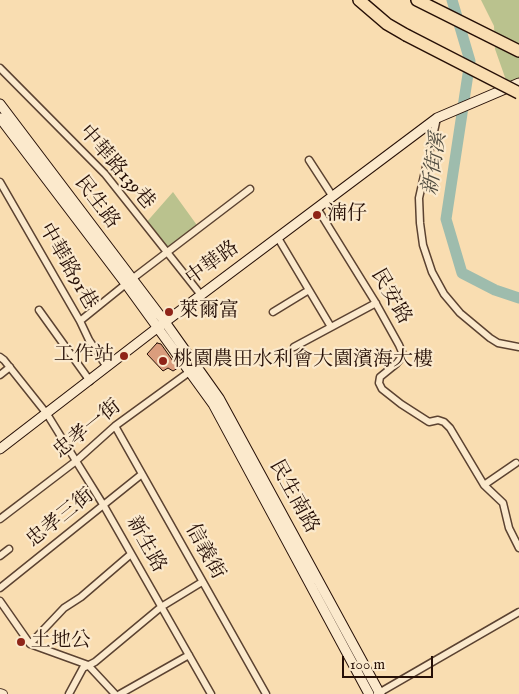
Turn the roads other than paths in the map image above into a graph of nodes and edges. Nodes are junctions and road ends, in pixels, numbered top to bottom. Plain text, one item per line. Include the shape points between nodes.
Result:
1 (359, 0) edge
2 (417, 0) edge
3 (519, 50) edge
4 (0, 68) edge
5 (519, 83) edge
6 (519, 93) edge
7 (0, 104) edge
8 (0, 118) edge
9 (437, 118) junction
10 (309, 160) dead end
11 (0, 182) edge
12 (250, 189) dead end
13 (333, 197) junction
14 (317, 208) junction
15 (278, 238) junction
16 (166, 253) junction
17 (129, 281) junction
18 (309, 290) junction
19 (201, 295) junction
20 (376, 303) junction
21 (39, 310) dead end
22 (273, 312) dead end
23 (80, 321) junction
24 (161, 325) junction
25 (331, 327) junction
26 (294, 347) dead end
27 (519, 347) edge
28 (0, 357) edge
29 (10, 367) junction
30 (107, 367) junction
31 (193, 369) junction
32 (0, 375) edge
33 (90, 381) junction
34 (46, 414) junction
35 (115, 426) junction
36 (0, 449) edge
37 (76, 461) junction
38 (516, 462) dead end
39 (142, 474) junction
40 (484, 484) junction
41 (104, 506) junction
42 (0, 519) edge
43 (519, 548) edge
44 (9, 549) dead end
45 (131, 554) junction
46 (0, 556) edge
47 (202, 582) junction
48 (0, 588) edge
49 (0, 601) edge
50 (161, 607) junction
51 (519, 612) edge
52 (30, 644) junction
53 (189, 655) junction
54 (88, 665) junction
55 (209, 693) edge
56 (69, 694) edge
57 (115, 694) edge
58 (120, 694) edge
59 (266, 694) edge
60 (369, 694) edge
61 (379, 694) edge

1 - 6 highway, bridge via 387,24
2 - 3 highway
4 - 16 street, 中華路139巷 via 105,174
5 - 9 main road, 中華路
7 - 17 main road, 民生路
8 - 17 main road, 民生路
9 - 13 main road, 中華路
9 - 27 street via 419,198 423,245 432,272 460,313 490,338
10 - 13 street
11 - 23 street, 中華路91巷
12 - 16 street
13 - 14 main road, 中華路
14 - 15 main road, 中華路
14 - 20 street, 民安路
15 - 18 street
15 - 19 main road, 中華路
16 - 17 street
16 - 19 street, 中華路139巷
17 - 23 street
17 - 24 main road, 民生路
18 - 22 street
18 - 25 street
19 - 24 main road, 中華路
20 - 25 street
20 - 40 street, 民安路 via 402,352 396,364 380,377 382,389 429,422 444,422
21 - 33 street
23 - 30 street, 中華路91巷 via 88,340
24 - 30 main road, 中華路
24 - 31 main road, 民生南路
25 - 26 street
28 - 29 street, 新生路
29 - 32 street
29 - 34 street, 新生路
30 - 33 main road, 中華路
31 - 35 street, 忠孝一街
31 - 60 main road, 民生南路
31 - 61 main road, 民生南路 via 219,398
33 - 34 main road, 中華路
34 - 36 main road, 中華路
34 - 37 street, 新生路
35 - 37 street, 忠孝一街
35 - 39 street, 信義街
37 - 41 street, 新生路
37 - 42 street, 忠孝一街
38 - 40 street
39 - 41 street, 忠孝三街
39 - 47 street, 信義街
40 - 43 street, 民安路 via 503,503 509,528
41 - 45 street, 新生路
41 - 48 street, 忠孝三街
44 - 46 street
45 - 50 street, 新生路
45 - 52 street via 64,608
47 - 50 street
47 - 59 street, 信義街
49 - 52 street
50 - 53 street, 新生路
50 - 54 street
51 - 61 street
52 - 54 street
53 - 55 street, 新生路
53 - 58 street
54 - 56 street
54 - 57 street

